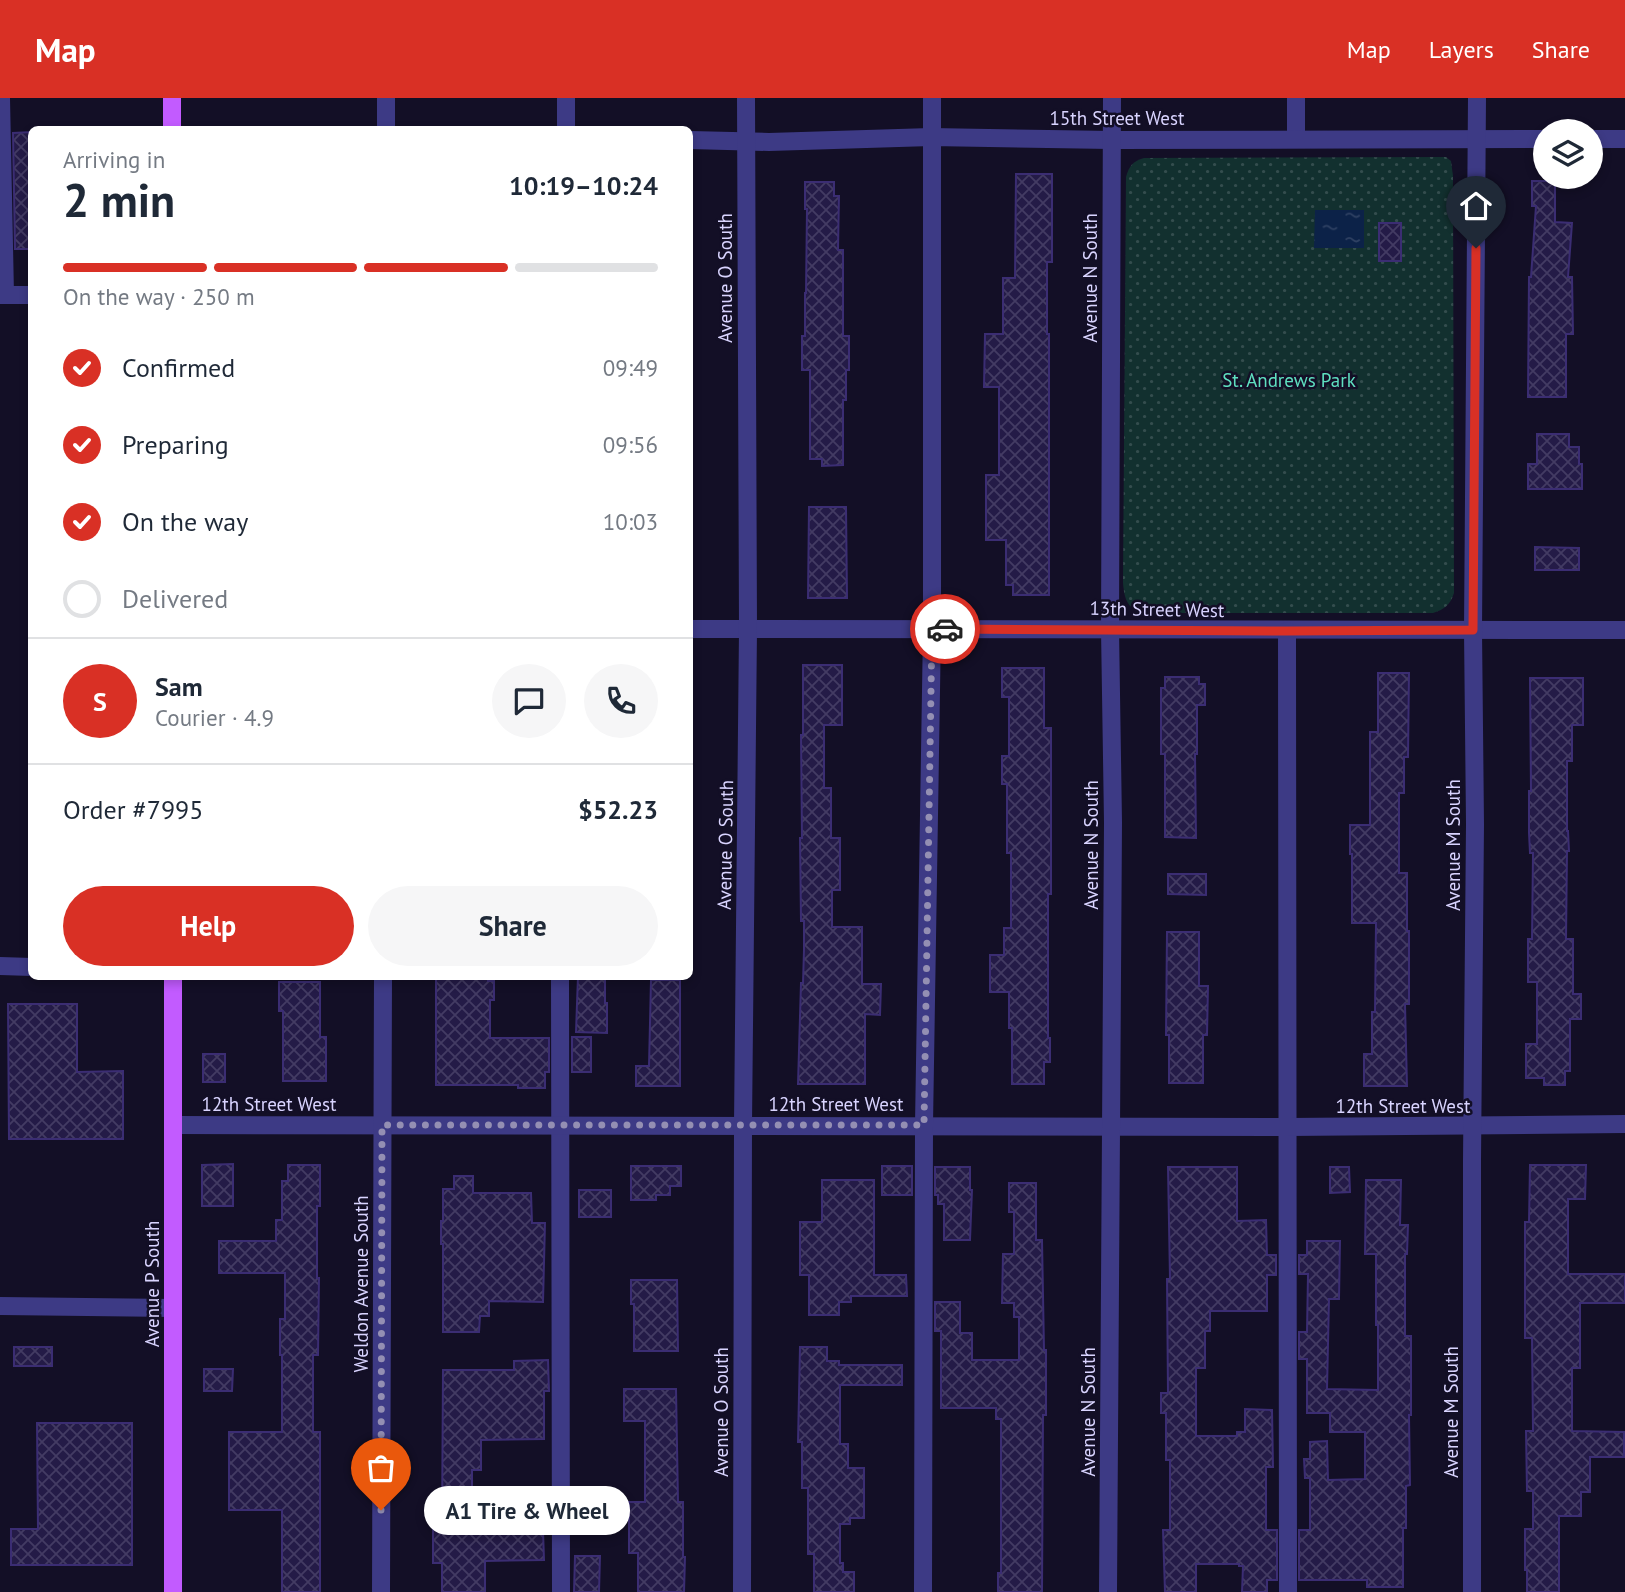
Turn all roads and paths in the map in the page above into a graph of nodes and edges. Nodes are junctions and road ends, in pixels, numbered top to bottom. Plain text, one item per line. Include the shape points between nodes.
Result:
1 (1, 98) edge
2 (173, 98) edge
3 (386, 98) edge
4 (566, 98) edge
5 (746, 98) edge
6 (932, 98) edge
7 (1112, 98) edge
8 (1296, 98) edge
9 (1477, 98) edge
10 (173, 126) edge
11 (386, 126) edge
12 (566, 126) edge
13 (932, 138) junction
14 (1296, 139) junction
15 (1476, 139) junction
16 (1533, 139) edge
17 (1603, 139) edge
18 (1625, 139) edge
19 (693, 140) edge
20 (1111, 140) junction
21 (746, 141) junction
22 (2, 295) edge
23 (28, 295) edge
24 (693, 629) edge
25 (748, 629) junction
26 (932, 629) junction
27 (1110, 629) junction
28 (1473, 630) junction
29 (1625, 630) edge
30 (1287, 631) junction
31 (0, 966) edge
32 (28, 967) edge
33 (173, 980) edge
34 (383, 980) edge
35 (560, 980) edge
36 (1625, 1124) edge
37 (173, 1125) junction
38 (382, 1125) junction
39 (560, 1125) junction
40 (743, 1125) junction
41 (924, 1125) junction
42 (1110, 1126) junction
43 (1287, 1127) junction
44 (1472, 1127) junction
45 (0, 1306) edge
46 (173, 1308) junction
47 (173, 1592) edge
48 (380, 1592) edge
49 (561, 1592) edge
50 (741, 1592) edge
51 (923, 1592) edge
52 (1108, 1592) edge
53 (1287, 1592) edge
54 (1472, 1592) edge

1 - 22 street
2 - 10 main road
3 - 11 street
4 - 12 street
5 - 21 street, Avenue O South
6 - 13 street
7 - 20 street, Avenue N South
8 - 14 street
9 - 15 street, Avenue M South
13 - 20 street, 15th Street West
13 - 21 street, 15th Street West
13 - 26 street
14 - 15 street, 15th Street West
14 - 20 street, 15th Street West
15 - 16 street, 15th Street West
15 - 28 street, Avenue M South
17 - 18 street
19 - 21 street, 15th Street West
20 - 27 street, Avenue N South
21 - 25 street, Avenue O South
22 - 23 street
24 - 25 street, 13th Street West
25 - 26 street, 13th Street West
25 - 40 street, Avenue O South
26 - 27 street, 13th Street West
26 - 41 street
27 - 30 street, 13th Street West
27 - 42 street, Avenue N South
28 - 29 street, 13th Street West
28 - 30 street, 13th Street West
28 - 44 street, Avenue M South
30 - 43 street
31 - 32 street
33 - 37 main road, Avenue P South
34 - 38 street, Weldon Avenue South
35 - 39 street
36 - 44 street, 12th Street West
37 - 38 street, 12th Street West
37 - 46 main road, Avenue P South
38 - 39 street, 12th Street West
38 - 48 street, Weldon Avenue South
39 - 40 street, 12th Street West
39 - 49 street
40 - 41 street, 12th Street West
40 - 50 street, Avenue O South
41 - 42 street, 12th Street West
41 - 51 street
42 - 43 street, 12th Street West
42 - 52 street, Avenue N South
43 - 44 street, 12th Street West
43 - 53 street
44 - 54 street, Avenue M South
45 - 46 street
46 - 47 main road, Avenue P South

